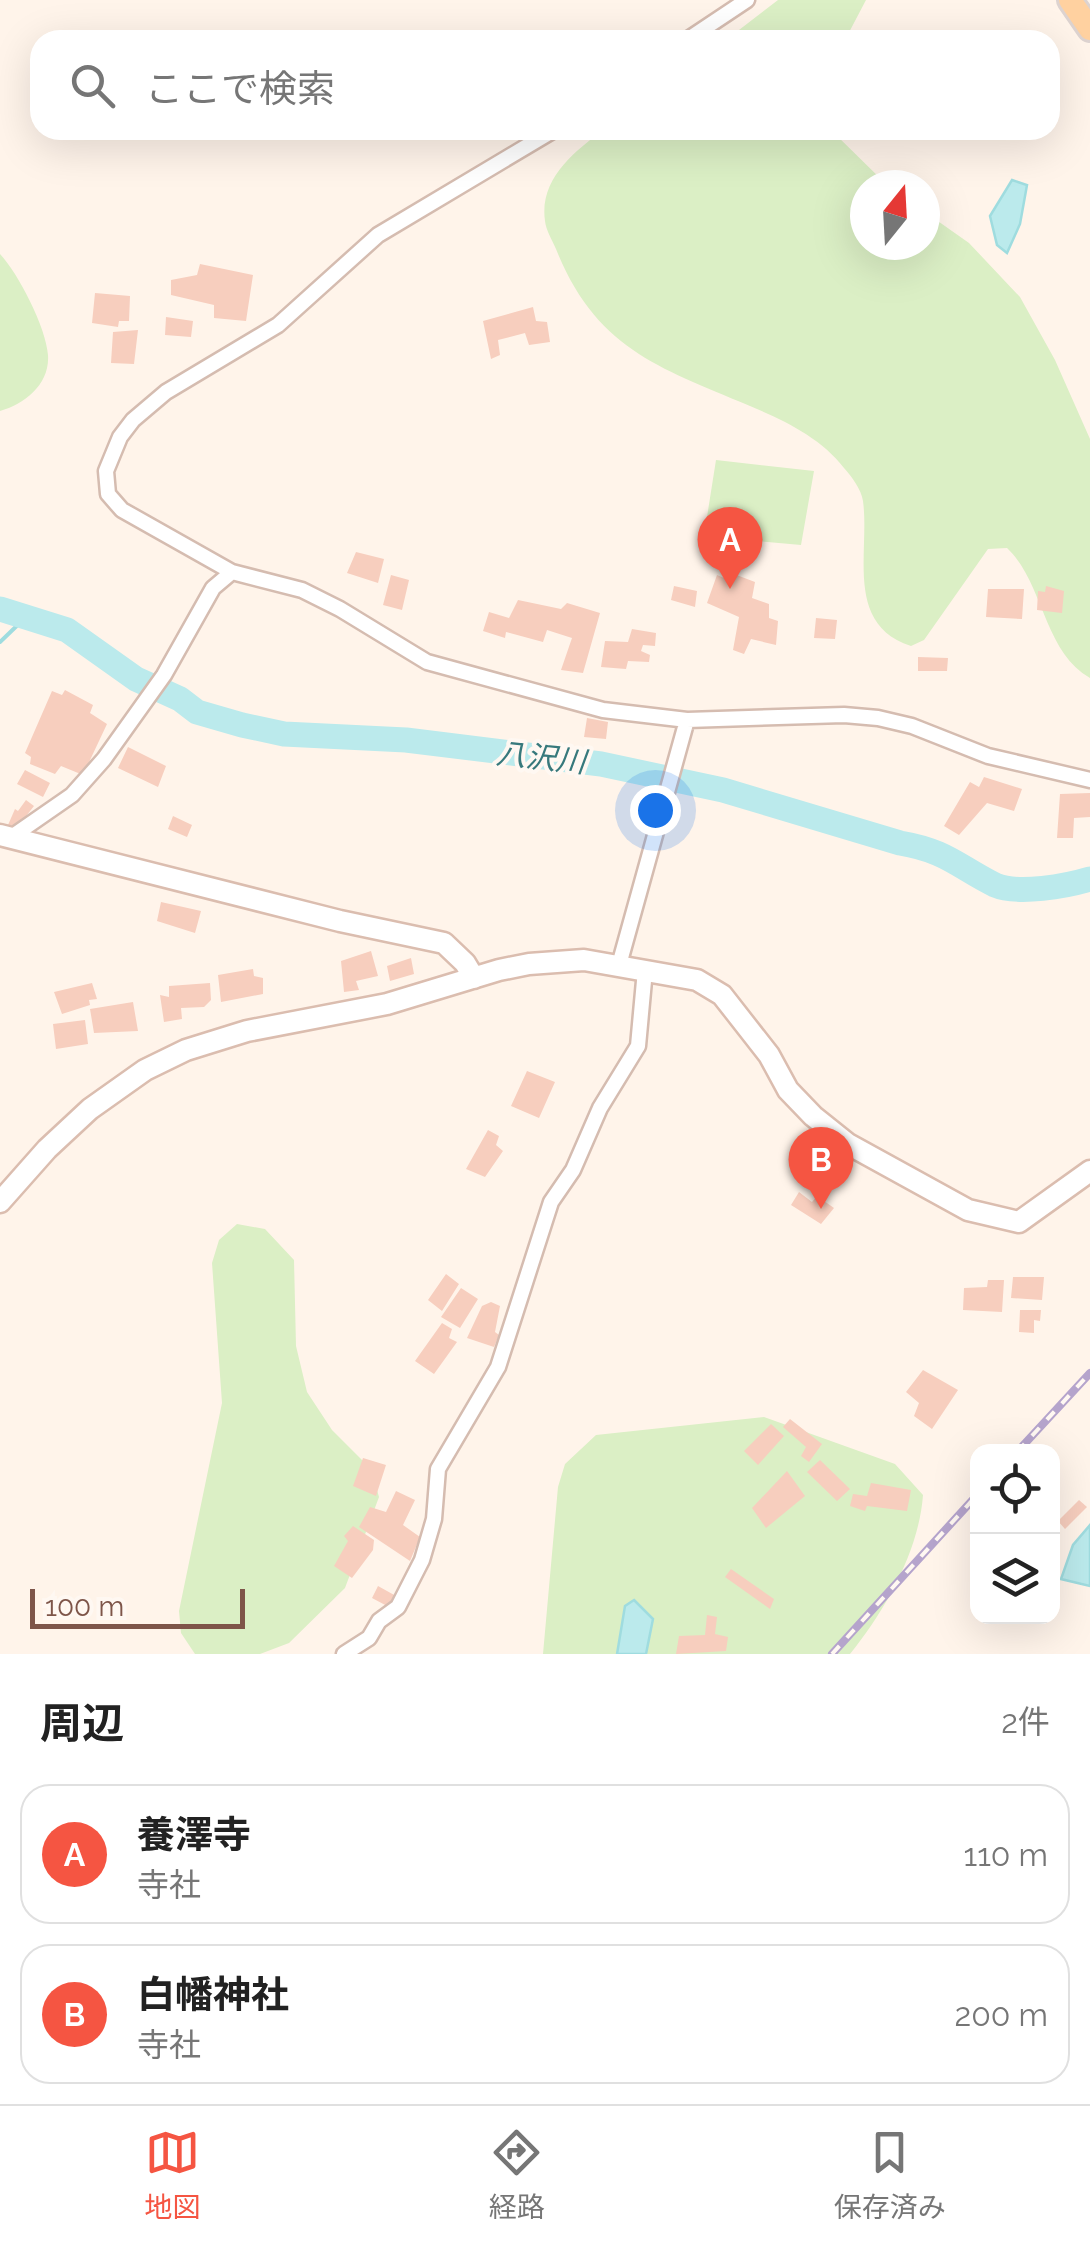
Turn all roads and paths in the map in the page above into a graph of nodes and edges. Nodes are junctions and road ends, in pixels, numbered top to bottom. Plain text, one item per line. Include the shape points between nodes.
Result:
1 (748, 0) edge
2 (1070, 0) edge
3 (1090, 29) edge
4 (702, 30) edge
5 (537, 140) edge
6 (232, 572) junction
7 (686, 720) junction
8 (1090, 780) edge
9 (5, 836) edge
10 (619, 966) junction
11 (646, 970) junction
12 (474, 978) junction
13 (1090, 1170) edge
14 (0, 1202) edge
15 (344, 1654) edge

1 - 4 street
2 - 3 main road
5 - 6 street via 378,235 278,325 166,392 120,437 106,471 108,494 122,510
6 - 7 street via 302,590 427,662 603,710
6 - 9 street via 213,588 164,675 104,759 72,795
7 - 8 street via 878,718 988,756
7 - 10 street
9 - 12 street via 444,943
10 - 11 street
10 - 12 street via 551,962
11 - 13 street via 697,980 722,995 812,1116 848,1144 968,1210 1020,1222
11 - 15 street via 638,1046 551,1202 498,1367 438,1469 422,1560 398,1606 370,1638
12 - 14 street via 186,1050 90,1108

